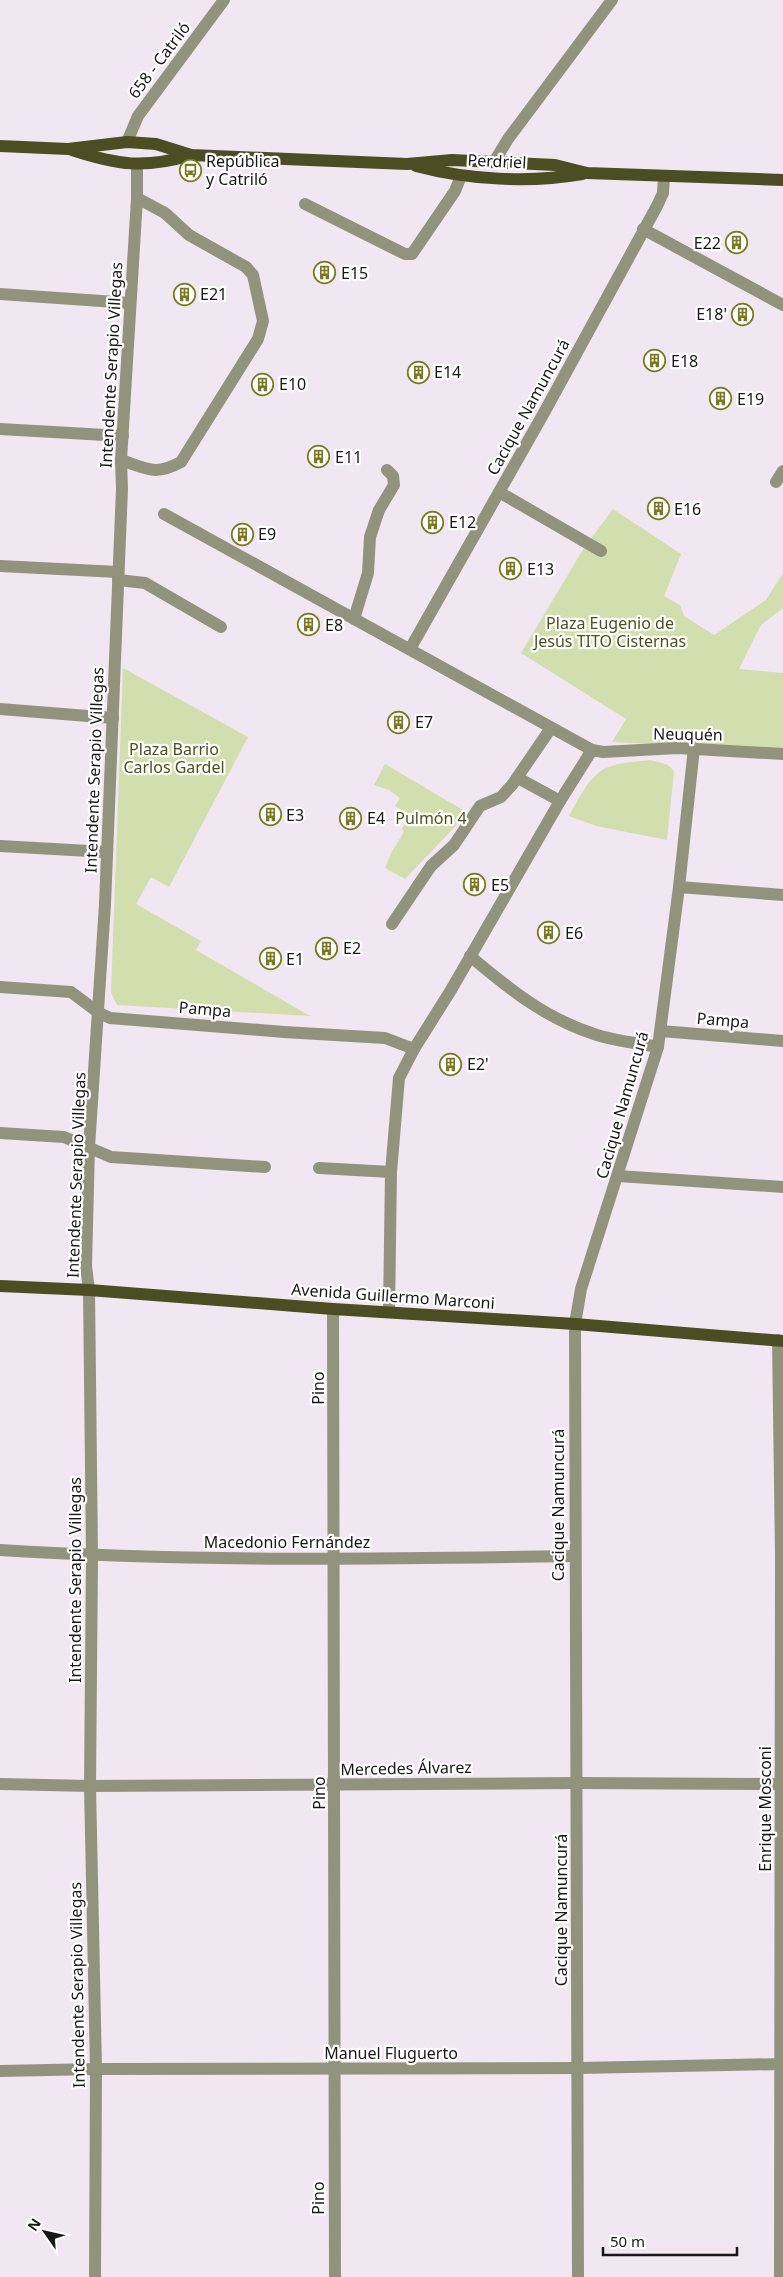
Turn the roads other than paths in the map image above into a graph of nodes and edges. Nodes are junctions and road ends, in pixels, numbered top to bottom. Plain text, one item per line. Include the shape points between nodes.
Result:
1 (612, 0) edge
2 (222, 1) edge
3 (127, 142) junction
4 (0, 146) edge
5 (68, 149) junction
6 (191, 155) junction
7 (494, 162) junction
8 (138, 164) junction
9 (407, 164) junction
10 (587, 173) junction
11 (461, 176) junction
12 (664, 176) junction
13 (783, 180) edge
14 (767, 181) junction
15 (783, 185) edge
16 (137, 198) junction
17 (305, 204) dead end
18 (643, 229) junction
19 (0, 294) edge
20 (130, 303) junction
21 (783, 305) edge
22 (0, 429) edge
23 (123, 436) junction
24 (122, 460) junction
25 (387, 470) dead end
26 (783, 471) edge
27 (776, 482) dead end
28 (499, 492) junction
29 (164, 514) dead end
30 (601, 551) dead end
31 (0, 566) edge
32 (118, 576) junction
33 (354, 619) junction
34 (221, 627) dead end
35 (410, 649) junction
36 (0, 710) edge
37 (114, 718) junction
38 (551, 728) junction
39 (694, 748) junction
40 (592, 750) junction
41 (783, 754) edge
42 (518, 778) junction
43 (560, 802) junction
44 (0, 846) edge
45 (107, 852) junction
46 (679, 887) junction
47 (783, 895) edge
48 (392, 924) dead end
49 (470, 956) junction
50 (0, 987) edge
51 (99, 1013) junction
52 (661, 1031) junction
53 (783, 1041) edge
54 (658, 1047) junction
55 (414, 1049) junction
56 (0, 1133) edge
57 (89, 1147) junction
58 (265, 1167) dead end
59 (319, 1168) dead end
60 (391, 1172) junction
61 (618, 1176) junction
62 (783, 1187) edge
63 (0, 1286) edge
64 (89, 1290) junction
65 (334, 1309) junction
66 (389, 1312) junction
67 (575, 1324) junction
68 (780, 1341) edge
69 (0, 1550) edge
70 (92, 1556) junction
71 (574, 1556) junction
72 (335, 1560) junction
73 (576, 1782) junction
74 (0, 1784) edge
75 (782, 1784) edge
76 (336, 1785) junction
77 (90, 1786) junction
78 (782, 2064) edge
79 (578, 2068) junction
80 (96, 2069) junction
81 (334, 2069) junction
82 (0, 2071) edge
83 (95, 2277) edge
84 (335, 2277) edge
85 (578, 2277) edge
86 (780, 2277) edge

1 - 7 street
2 - 3 street, 658 - Catriló via 138,116
3 - 5 main road
3 - 6 main road via 156,144
4 - 5 main road
5 - 8 main road via 108,162
6 - 8 main road via 163,163
6 - 9 main road
7 - 9 main road via 452,160
7 - 10 main road via 555,165
8 - 16 street, Intendente Serapio Villegas
9 - 11 main road, Perdriel
10 - 11 main road, Perdriel via 549,180
10 - 12 main road
11 - 17 street via 455,191 412,254 405,254
12 - 14 main road
12 - 18 street, Cacique Namuncurá via 663,193
13 - 14 main road
14 - 15 main road
16 - 20 street, Intendente Serapio Villegas
16 - 24 street via 165,214 190,235 246,267 254,276 263,321 258,339 181,462 164,471
18 - 21 street
18 - 28 street, Cacique Namuncurá
19 - 20 street
20 - 23 street, Intendente Serapio Villegas
22 - 23 street
23 - 24 street, Intendente Serapio Villegas
24 - 32 street, Intendente Serapio Villegas
25 - 33 street via 394,484 379,510 370,537 368,573
26 - 27 street
28 - 30 street
28 - 35 street, Cacique Namuncurá
29 - 33 street
31 - 32 street
32 - 34 street via 145,583
32 - 37 street, Intendente Serapio Villegas
33 - 35 street
35 - 38 street
36 - 37 street
37 - 45 street, Intendente Serapio Villegas
38 - 40 street
38 - 42 street
39 - 40 street, Neuquén
39 - 41 street, Neuquén
39 - 46 street, Cacique Namuncurá
40 - 43 street
42 - 43 street
42 - 48 street via 502,797 480,806 454,844 431,866
43 - 49 street
44 - 45 street
45 - 51 street, Intendente Serapio Villegas
46 - 47 street
46 - 52 street, Cacique Namuncurá
49 - 54 street via 514,994 574,1026 595,1035
49 - 55 street
50 - 51 street, Pampa via 71,992
51 - 55 street, Pampa via 119,1019 385,1038
51 - 57 street, Intendente Serapio Villegas
52 - 53 street, Pampa
52 - 54 street, Cacique Namuncurá
54 - 61 street, Cacique Namuncurá
55 - 60 street via 399,1078
56 - 57 street via 64,1138
57 - 58 street via 112,1157
57 - 64 street, Intendente Serapio Villegas via 86,1266
59 - 60 street
60 - 66 street
61 - 62 street
61 - 67 street, Cacique Namuncurá via 581,1289
63 - 64 main road, Avenida Guillermo Marconi
64 - 65 main road, Avenida Guillermo Marconi
64 - 70 street, Intendente Serapio Villegas
65 - 66 main road, Avenida Guillermo Marconi
65 - 72 street, Pino
66 - 67 main road, Avenida Guillermo Marconi
67 - 68 main road, Avenida Guillermo Marconi
67 - 71 street, Cacique Namuncurá
68 - 75 street, Enrique Mosconi
69 - 70 street, Macedonio Fernández
70 - 72 street, Macedonio Fernández
70 - 77 street, Intendente Serapio Villegas
71 - 72 street, Macedonio Fernández
71 - 73 street, Cacique Namuncurá
72 - 76 street, Pino
73 - 75 street, Mercedes Álvarez
73 - 76 street, Mercedes Álvarez
73 - 79 street, Cacique Namuncurá
74 - 77 street, Mercedes Álvarez
75 - 78 street, Enrique Mosconi
76 - 77 street, Mercedes Álvarez
76 - 81 street, Pino
77 - 80 street, Intendente Serapio Villegas
78 - 79 street, Manuel Fluguerto
78 - 86 street, Enrique Mosconi
79 - 81 street, Manuel Fluguerto
79 - 85 street, Cacique Namuncurá
80 - 81 street, Manuel Fluguerto
80 - 82 street, Manuel Fluguerto
80 - 83 street, Intendente Serapio Villegas
81 - 84 street, Pino

